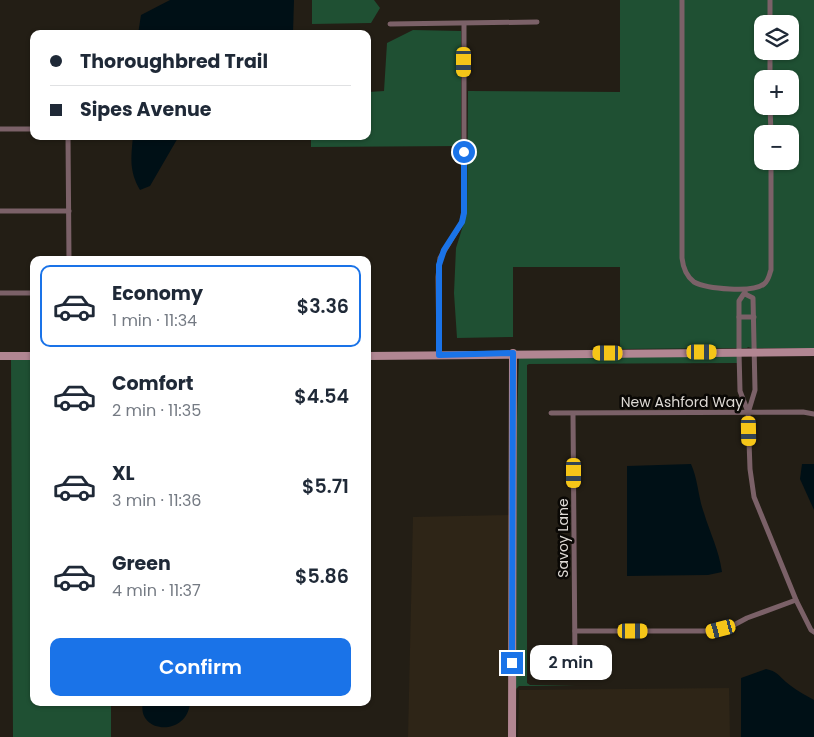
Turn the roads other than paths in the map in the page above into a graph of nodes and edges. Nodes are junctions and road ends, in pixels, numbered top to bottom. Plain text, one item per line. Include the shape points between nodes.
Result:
1 (682, 0) edge
2 (770, 0) edge
3 (770, 15) edge
4 (537, 22) dead end
5 (390, 24) dead end
6 (464, 24) junction
7 (0, 129) edge
8 (30, 129) edge
9 (68, 140) edge
10 (770, 170) edge
11 (0, 211) edge
12 (69, 211) junction
13 (69, 256) edge
14 (745, 292) junction
15 (0, 293) edge
16 (30, 293) edge
17 (739, 317) junction
18 (754, 317) junction
19 (738, 352) junction
20 (755, 352) junction
21 (814, 352) edge
22 (513, 353) junction
23 (439, 355) junction
24 (0, 356) edge
25 (30, 356) edge
26 (371, 356) edge
27 (748, 413) junction
28 (551, 414) dead end
29 (574, 414) junction
30 (814, 414) edge
31 (796, 600) junction
32 (575, 631) junction
33 (814, 632) edge
34 (575, 662) dead end
35 (512, 737) edge

1 - 14 street via 683,267 695,282
2 - 3 street
4 - 6 street
5 - 6 street
6 - 23 street via 464,213 439,265
7 - 8 street
9 - 12 street
10 - 14 street via 771,270 763,285
11 - 12 street
12 - 13 street
14 - 17 street via 740,301
14 - 18 street via 753,298
15 - 16 street
17 - 18 street
17 - 19 street
18 - 20 street
19 - 20 main road
19 - 22 main road
19 - 27 street via 740,391
20 - 21 main road
20 - 27 street via 755,390
22 - 23 main road
22 - 35 main road
23 - 26 main road
24 - 25 main road
27 - 29 street, New Ashford Way
27 - 30 street, New Ashford Way
27 - 31 street via 754,497
28 - 29 street, New Ashford Way
29 - 32 street, Savoy Lane
31 - 32 street via 711,632
31 - 33 street
32 - 34 street, Savoy Lane

